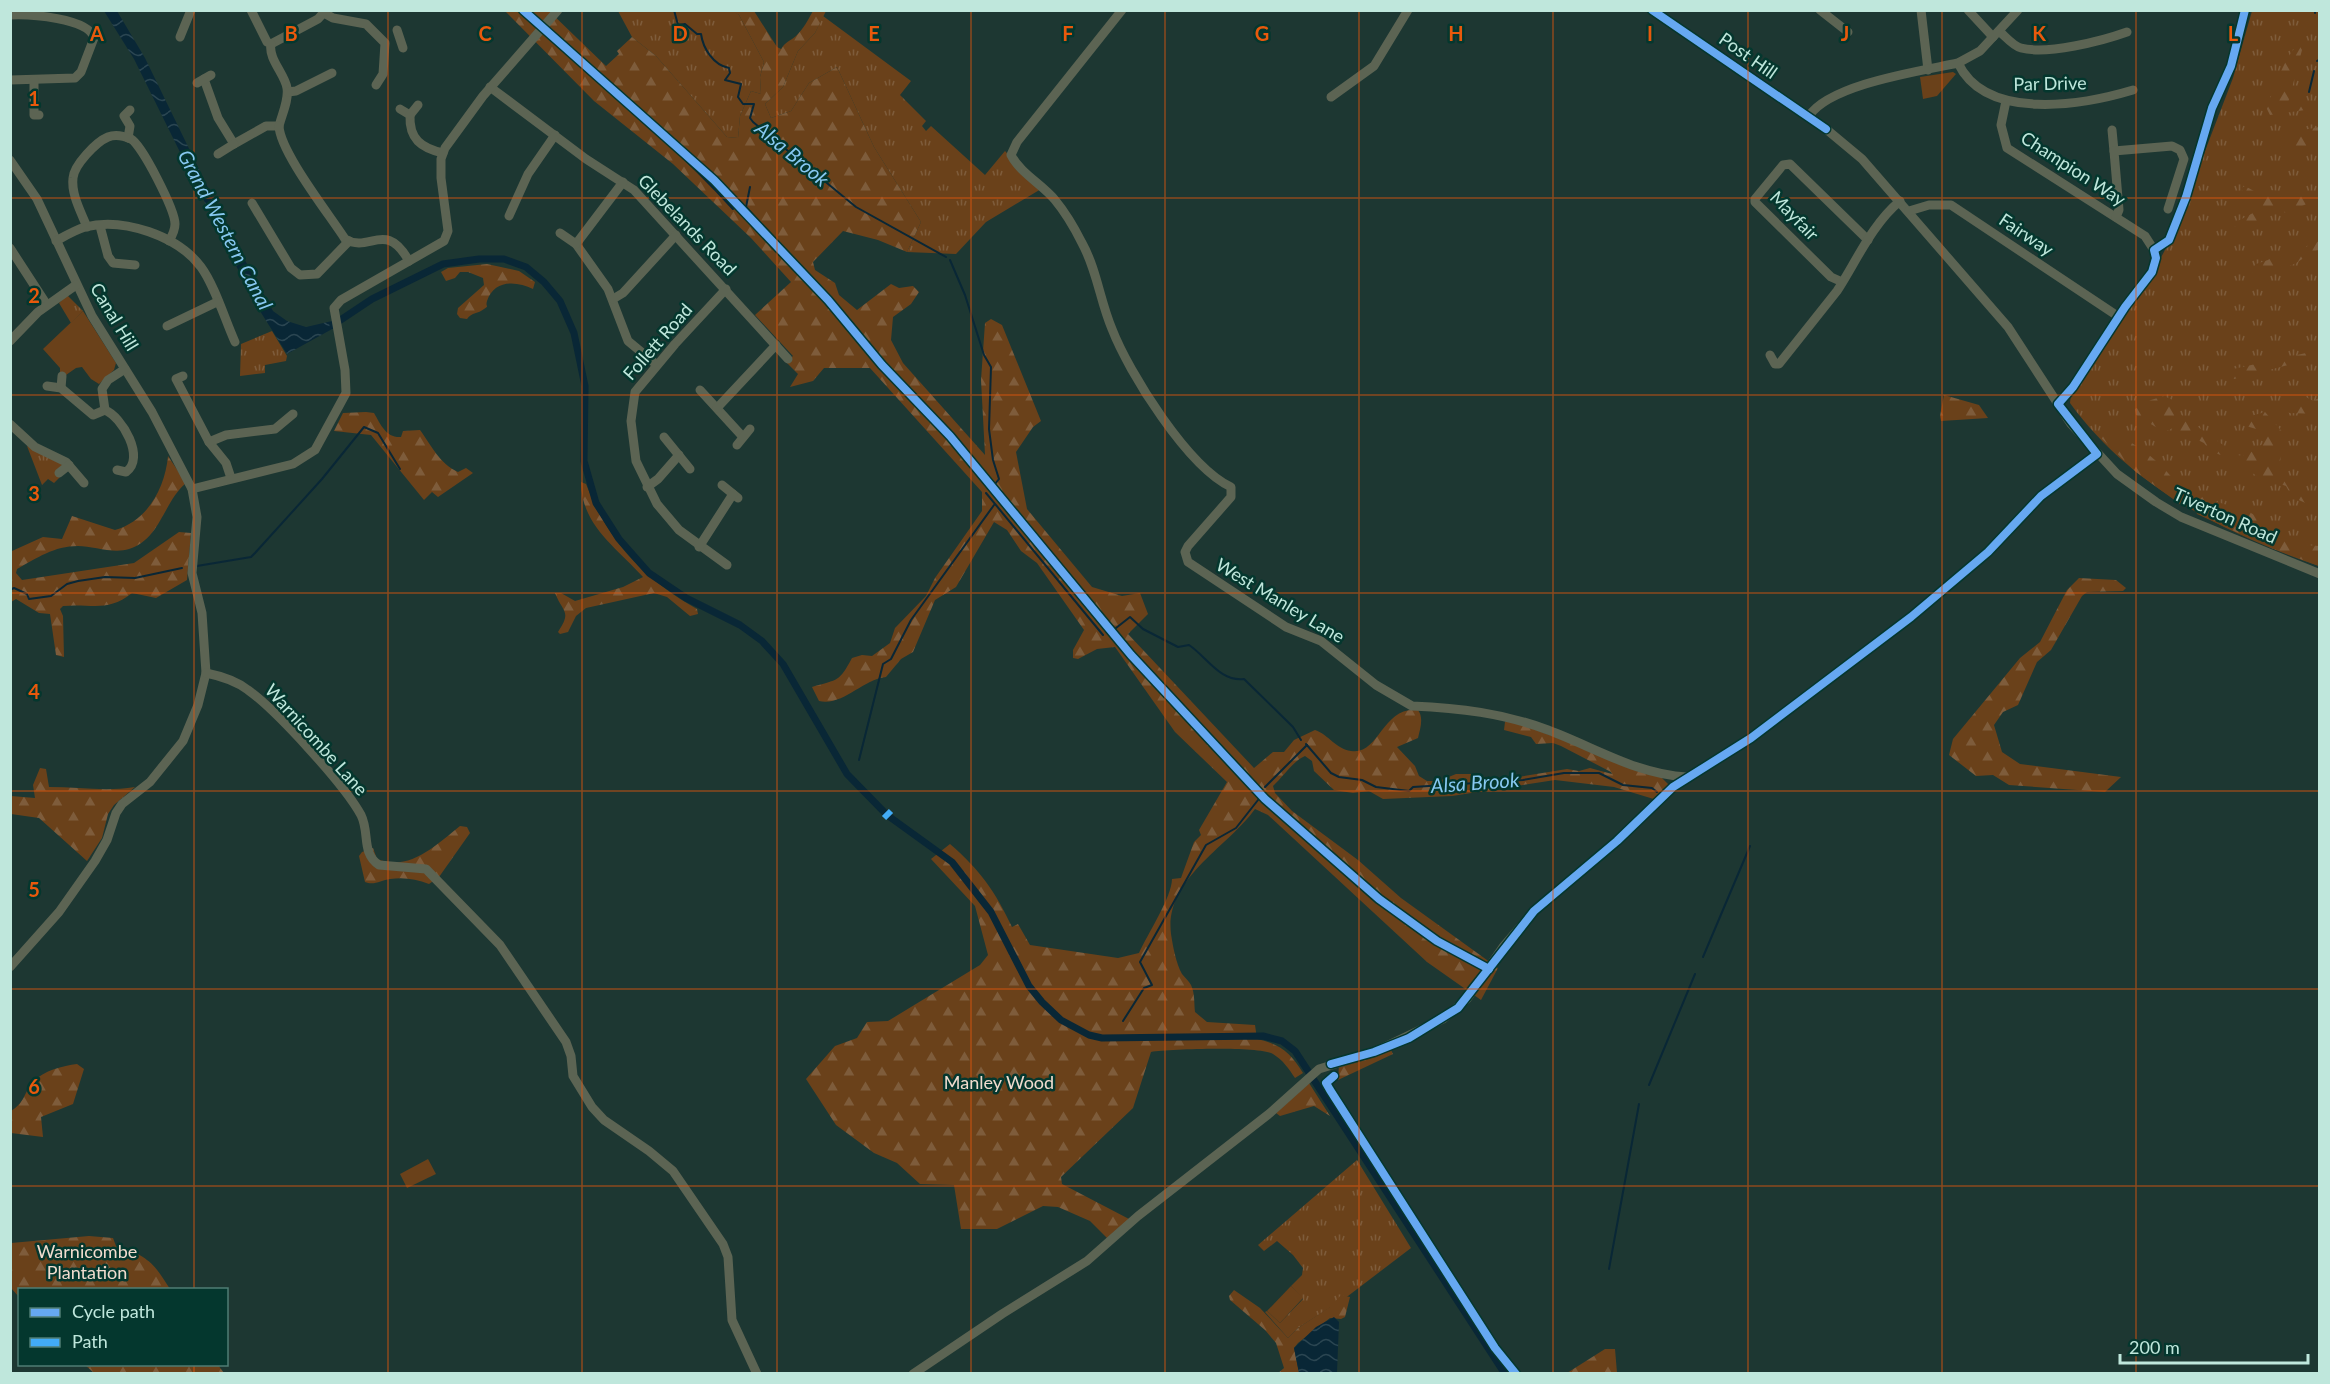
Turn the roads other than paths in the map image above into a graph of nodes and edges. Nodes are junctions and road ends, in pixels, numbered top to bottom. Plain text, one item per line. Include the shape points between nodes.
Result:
1 (190, 10) edge
2 (251, 10) edge
3 (558, 10) edge
4 (1122, 10) edge
5 (1408, 10) edge
6 (1652, 10) edge
7 (1820, 10) edge
8 (1921, 10) edge
9 (1968, 10) edge
10 (2018, 10) edge
11 (2245, 10) edge
12 (325, 12) edge
13 (10, 15) edge
14 (1848, 32) dead end
15 (2127, 32) dead end
16 (184, 34) dead end
17 (1996, 34) junction
18 (2115, 37) junction
19 (400, 39) dead end
20 (385, 43) junction
21 (271, 44) junction
22 (2120, 47) dead end
23 (1958, 63) junction
24 (1928, 70) junction
25 (383, 74) junction
26 (204, 79) dead end
27 (10, 80) edge
28 (34, 80) junction
29 (393, 80) dead end
30 (376, 85) dead end
31 (330, 86) dead end
32 (490, 87) junction
33 (2133, 90) dead end
34 (288, 92) junction
35 (1331, 98) dead end
36 (2006, 102) junction
37 (418, 105) dead end
38 (400, 109) dead end
39 (34, 115) dead end
40 (410, 115) junction
41 (124, 116) dead end
42 (1809, 116) junction
43 (279, 126) junction
44 (2112, 130) dead end
45 (555, 135) junction
46 (128, 138) junction
47 (234, 144) junction
48 (2114, 151) junction
49 (443, 153) junction
50 (218, 154) dead end
51 (12, 166) edge
52 (623, 182) junction
53 (1900, 201) junction
54 (257, 206) dead end
55 (2168, 209) dead end
56 (1909, 212) junction
57 (509, 216) dead end
58 (2116, 217) junction
59 (100, 226) junction
60 (87, 227) junction
61 (560, 233) dead end
62 (676, 235) junction
63 (1868, 240) junction
64 (56, 241) junction
65 (170, 241) junction
66 (349, 241) junction
67 (11, 248) edge
68 (579, 248) junction
69 (2154, 250) junction
70 (409, 261) junction
71 (135, 265) dead end
72 (1840, 281) junction
73 (76, 285) junction
74 (726, 289) junction
75 (612, 299) junction
76 (217, 302) junction
77 (47, 305) junction
78 (2119, 316) junction
79 (167, 326) dead end
80 (230, 337) dead end
81 (10, 341) edge
82 (776, 345) junction
83 (1770, 355) dead end
84 (788, 359) dead end
85 (657, 365) junction
86 (125, 369) junction
87 (62, 376) dead end
88 (183, 376) dead end
89 (47, 386) dead end
90 (61, 388) junction
91 (700, 390) dead end
92 (2058, 404) junction
93 (717, 408) junction
94 (105, 410) junction
95 (299, 423) dead end
96 (10, 424) edge
97 (750, 429) dead end
98 (664, 437) dead end
99 (209, 442) junction
100 (2097, 454) junction
101 (679, 455) junction
102 (69, 465) junction
103 (690, 469) dead end
104 (59, 473) dead end
105 (231, 478) junction
106 (84, 483) dead end
107 (130, 483) dead end
108 (722, 485) dead end
109 (647, 487) junction
110 (192, 489) junction
111 (699, 547) junction
112 (728, 565) dead end
113 (2319, 574) edge
114 (206, 673) junction
115 (1672, 783) junction
116 (10, 968) edge
117 (757, 1374) edge
118 (913, 1374) edge

1 - 16 street
2 - 21 street
3 - 32 street
4 - 115 street, West Manley Lane via 1017,142 1011,155 1057,202 1082,242 1118,344 1142,385 1187,448 1208,472 1231,487 1231,496 1188,546 1188,562 1286,627 1321,641 1376,686 1405,703 1490,713 1548,730
5 - 35 street via 1374,66
6 - 42 street, Post Hill
7 - 14 street
8 - 24 street
9 - 17 street
10 - 17 street
11 - 69 street via 2231,66 2212,108 2186,197 2169,240
12 - 20 street via 333,18 366,24
12 - 21 street
13 - 28 street via 71,21 90,30 94,38 75,78
15 - 18 street
17 - 18 street via 2020,48 2036,50
17 - 23 street via 1980,51
18 - 22 street
19 - 20 street
20 - 25 street
21 - 34 street via 270,51
23 - 24 street
23 - 36 street, Par Drive via 1979,88
24 - 42 street via 1868,83 1816,106
25 - 29 street
25 - 30 street
26 - 47 street via 218,118
27 - 28 street
28 - 39 street
31 - 34 street via 328,75
32 - 45 street, Glebelands Road
32 - 49 street
33 - 36 street, Par Drive via 2123,98 2038,104
34 - 43 street
36 - 58 street, Champion Way via 2001,125 2007,148
37 - 40 street
38 - 40 street
40 - 49 street via 416,142
41 - 46 street via 130,126
42 - 53 street, Post Hill via 1862,159
43 - 47 street via 266,126
43 - 66 street via 302,182
44 - 48 street
45 - 52 street, Glebelands Road
45 - 57 street via 528,174
46 - 60 street via 107,137 76,168 74,188
46 - 65 street via 141,150 174,217
47 - 50 street
48 - 55 street via 2172,146 2180,150 2184,159 2167,196
48 - 58 street via 2119,210
49 - 70 street via 446,237 441,244
51 - 64 street, Canal Hill via 37,199
52 - 62 street, Glebelands Road
52 - 68 street
53 - 56 street, Post Hill
53 - 63 street
54 - 66 street via 291,268 300,275 317,274
56 - 78 street, Fairway via 1929,205 1951,205
56 - 92 street, Post Hill via 2008,327
58 - 69 street, Champion Way via 2145,236
59 - 60 street
59 - 65 street via 136,228
59 - 71 street via 111,267
60 - 64 street
61 - 68 street
62 - 74 street, Glebelands Road
62 - 75 street via 623,293
63 - 72 street
63 - 72 street, Mayfair via 1790,164 1783,165 1755,199 1824,270
64 - 73 street, Canal Hill
65 - 76 street via 198,262
66 - 70 street via 394,242
67 - 77 street
68 - 75 street via 602,278
69 - 78 street via 2152,272
70 - 105 street via 341,300 334,308 346,393 320,442 308,456 293,464
72 - 83 street via 1779,364
73 - 77 street
73 - 86 street, Canal Hill
74 - 82 street, Glebelands Road
74 - 85 street, Follett Road
75 - 85 street via 628,341
76 - 79 street via 183,323
76 - 80 street
77 - 81 street
78 - 92 street
82 - 84 street, Glebelands Road
82 - 93 street
85 - 109 street, Follett Road via 635,392 631,407 634,450
86 - 94 street via 103,386
86 - 110 street, Canal Hill
87 - 90 street
88 - 99 street via 176,379
89 - 90 street
90 - 94 street via 90,413
91 - 93 street
92 - 100 street, Post Hill
93 - 97 street via 740,441
94 - 107 street via 114,416 135,449 136,460 121,471
95 - 99 street via 291,415 275,429 226,435
96 - 102 street via 34,447 62,458
98 - 101 street
99 - 105 street via 226,463
100 - 113 street, Tiverton Road via 2131,485 2175,514
100 - 115 street, West Manley Lane via 2041,496 1988,552 1911,617 1751,738 1688,778
101 - 103 street
101 - 109 street
102 - 104 street
102 - 106 street
105 - 110 street
108 - 111 street via 735,496
109 - 111 street, Follett Road via 670,521
110 - 114 street, Canal Hill via 197,527 192,573 202,613
111 - 112 street, Follett Road
114 - 116 street, Canal Hill via 183,741 150,782 122,804 95,861 59,912
114 - 117 street, Warnicombe Lane via 224,676 248,690 327,771 363,819 367,850 373,861 386,866 426,869 500,945 566,1042 573,1076 592,1107 673,1171 723,1244 728,1257 732,1320
115 - 118 street via 1617,841 1534,911 1474,990 1443,1019 1374,1052 1319,1069 1087,1262

